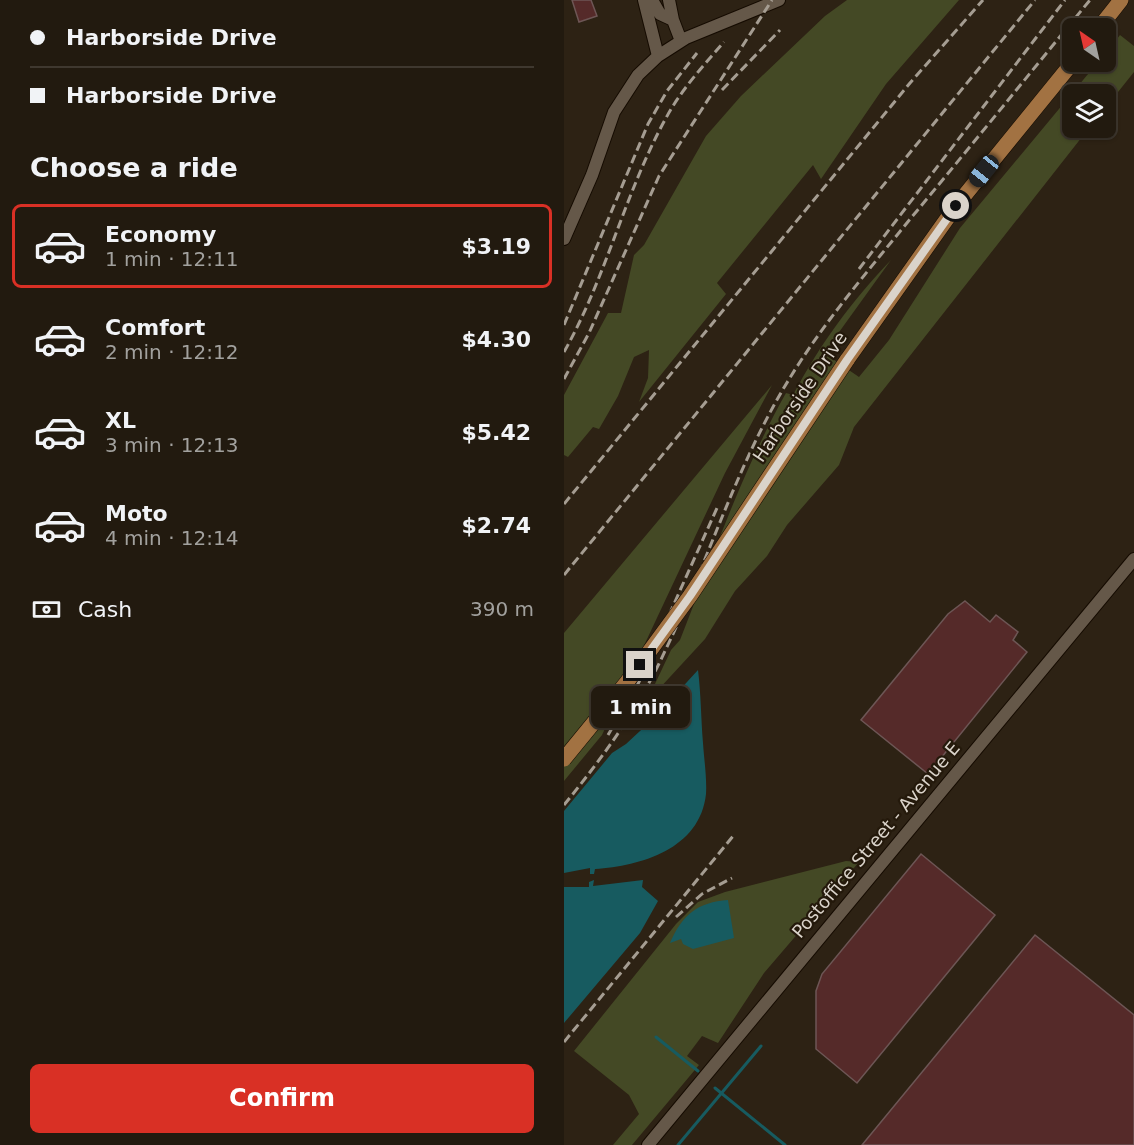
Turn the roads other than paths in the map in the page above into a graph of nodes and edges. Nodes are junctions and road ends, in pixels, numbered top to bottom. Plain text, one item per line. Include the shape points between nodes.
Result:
1 (644, 0) edge
2 (652, 0) edge
3 (669, 0) edge
4 (778, 0) edge
5 (1121, 0) edge
6 (1107, 18) edge
7 (673, 20) junction
8 (681, 41) junction
9 (658, 56) junction
10 (1065, 72) edge
11 (564, 239) edge
12 (1133, 561) edge
13 (564, 759) edge
14 (648, 1145) edge

1 - 9 street
2 - 7 street via 660,14
3 - 7 street
4 - 8 street
5 - 6 main road
7 - 8 street
8 - 9 street
9 - 11 street via 638,75 614,112
10 - 13 main road, Harborside Drive, bridge via 956,206 847,360 690,596
12 - 14 street, Postoffice Street - Avenue E

